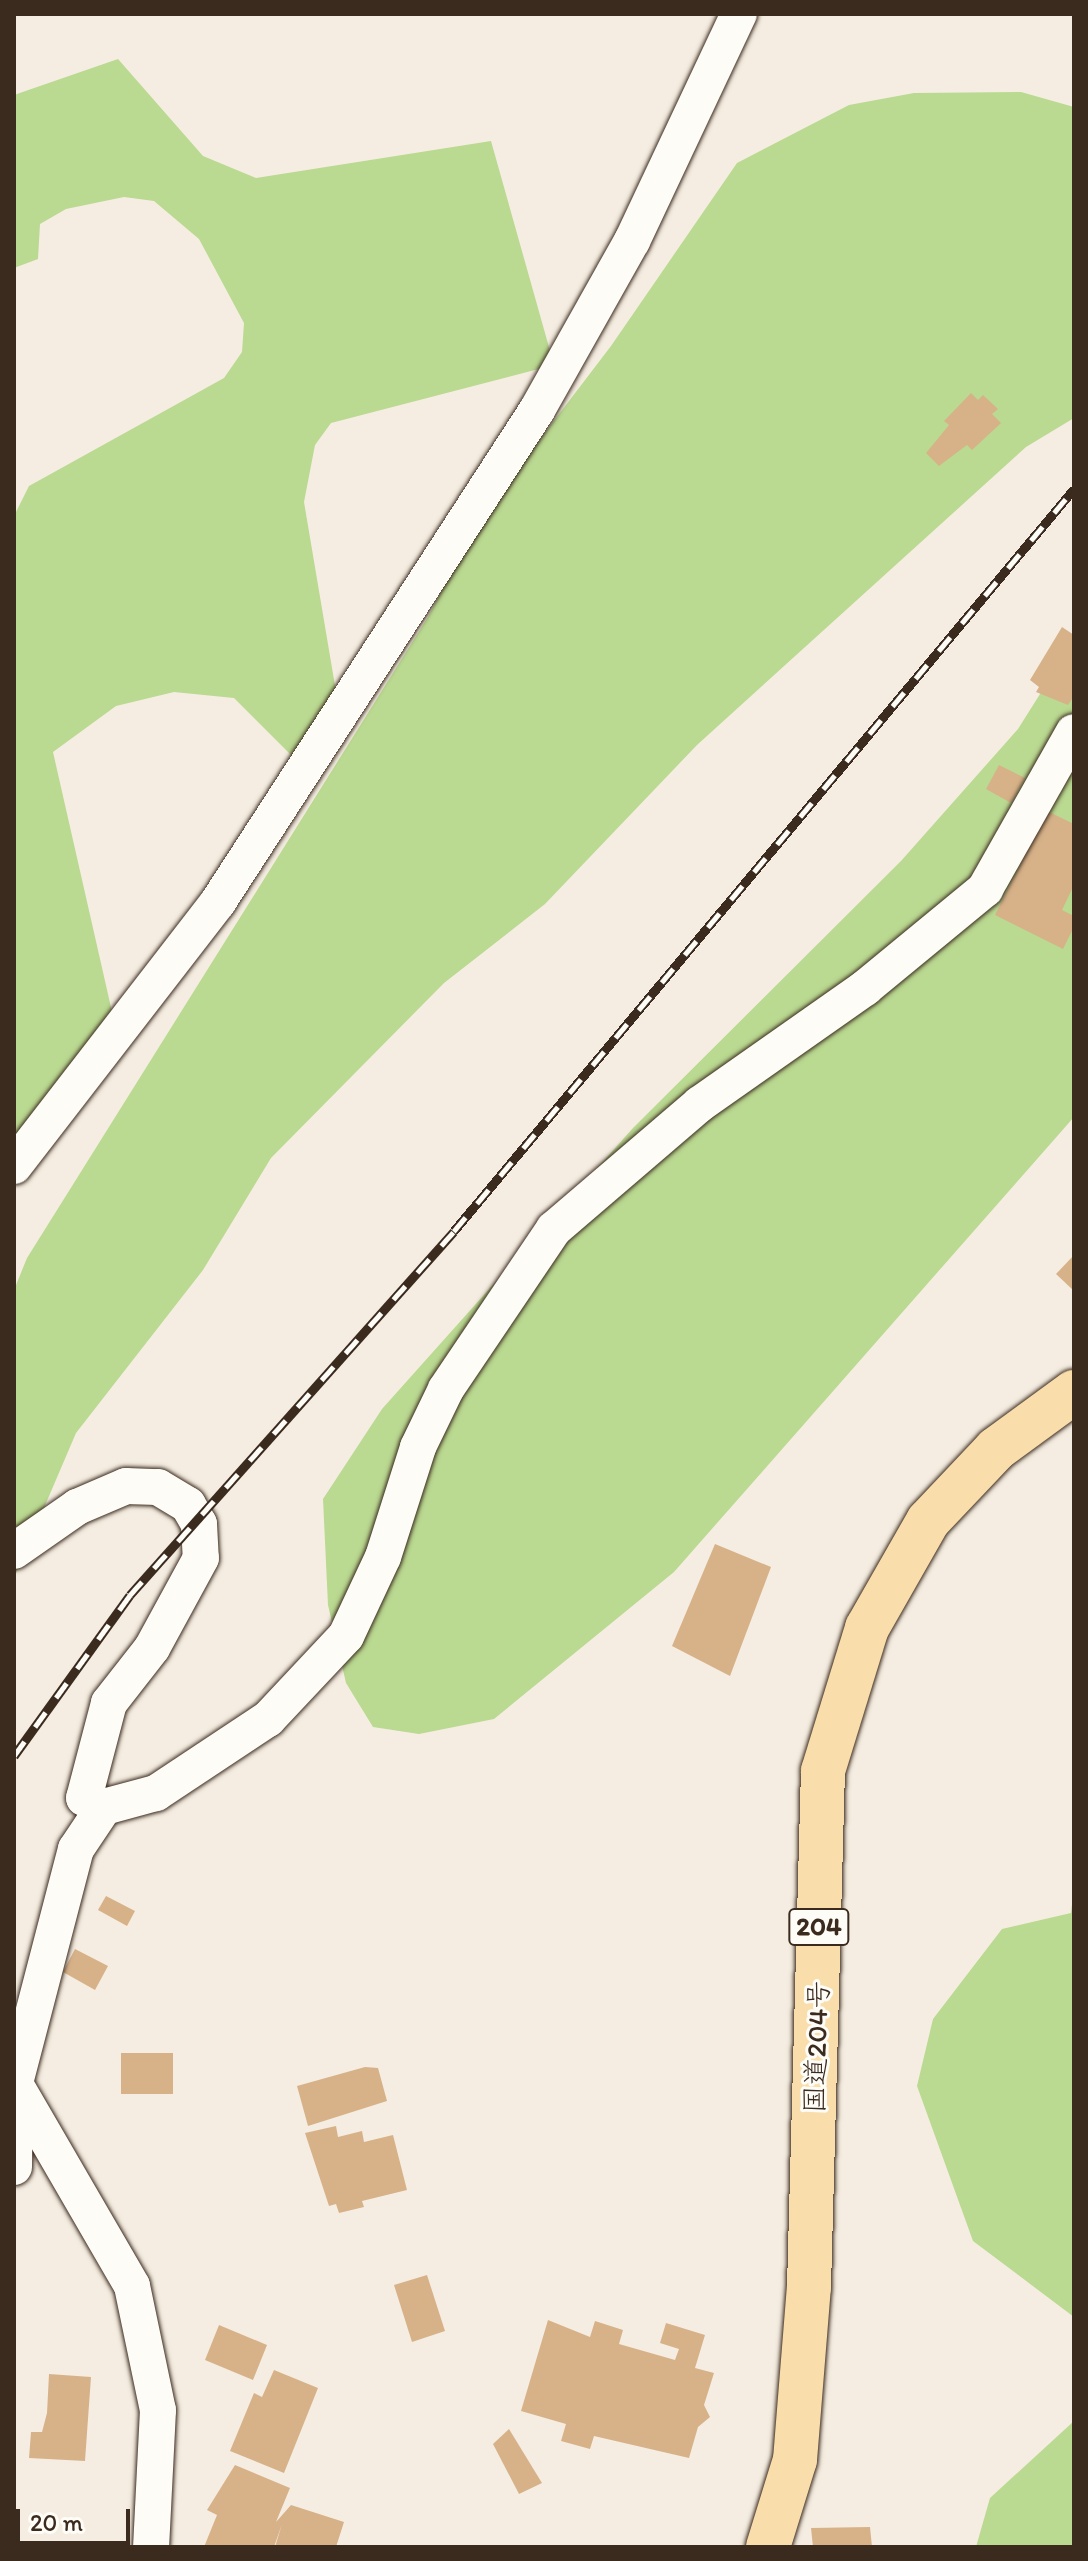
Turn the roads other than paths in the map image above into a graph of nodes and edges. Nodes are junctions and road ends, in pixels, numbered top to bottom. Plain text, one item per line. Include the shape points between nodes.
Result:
1 (739, 14) edge
2 (1074, 732) edge
3 (14, 1166) edge
4 (1074, 1392) edge
5 (14, 1551) edge
6 (104, 1807) junction
7 (15, 2083) edge
8 (14, 2167) edge
9 (151, 2547) edge
10 (768, 2547) edge

1 - 3 street via 632,241 537,410 218,902
2 - 6 street via 985,889 865,988 700,1104 554,1229 446,1389 418,1447 383,1557 346,1636 268,1719 156,1793
4 - 10 highway, 国道204号 / 204 via 996,1449 928,1521 867,1628 823,1771 809,2287 795,2460
5 - 6 street via 77,1507 126,1486 158,1487 188,1505 199,1524 201,1558 152,1648 109,1703 84,1798
6 - 7 street via 76,1849
7 - 8 street
7 - 9 street via 132,2286 158,2410

